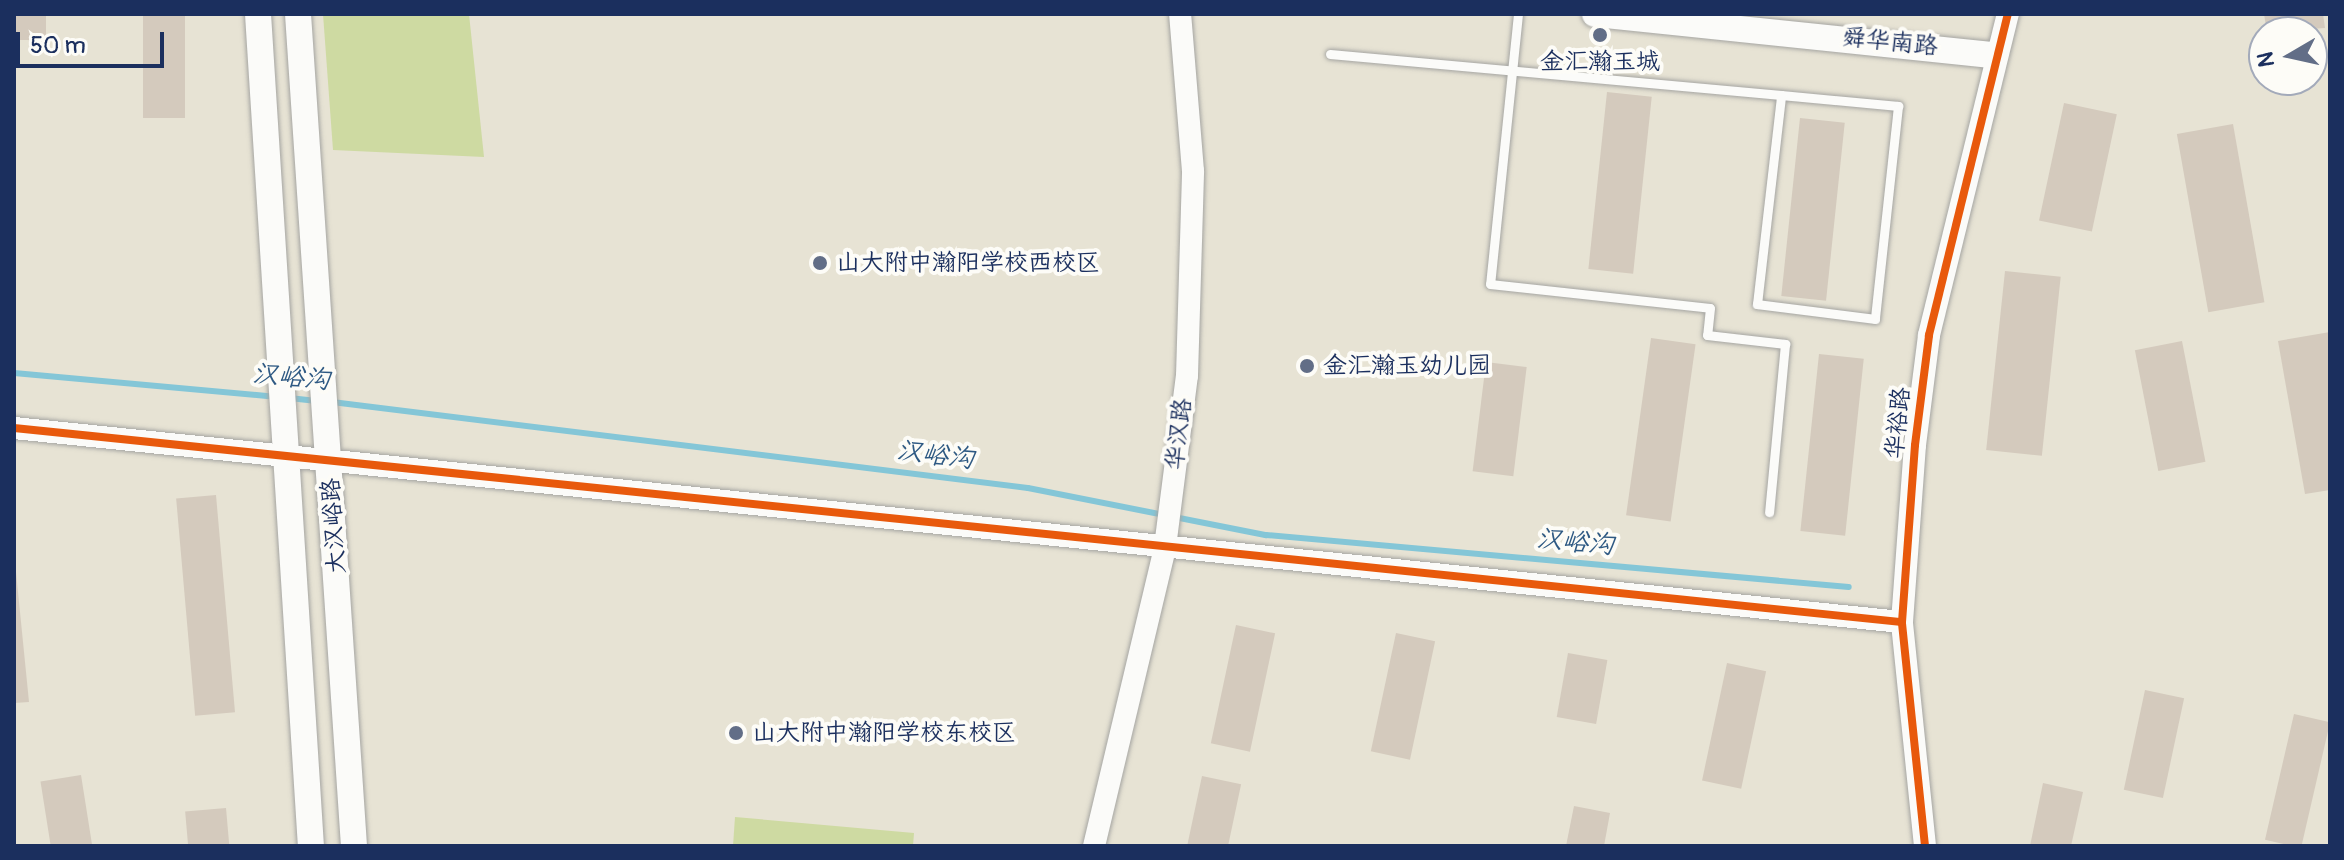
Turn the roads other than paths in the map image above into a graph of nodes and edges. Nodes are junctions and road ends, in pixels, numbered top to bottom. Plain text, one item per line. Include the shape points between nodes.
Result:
1 (258, 14) edge
2 (298, 14) edge
3 (1180, 14) edge
4 (1518, 14) edge
5 (1595, 14) edge
6 (2008, 14) edge
7 (1330, 54) dead end
8 (1993, 55) junction
9 (1512, 70) junction
10 (1781, 95) junction
11 (14, 428) edge
12 (286, 456) junction
13 (330, 461) junction
14 (1769, 512) dead end
15 (1165, 547) junction
16 (1902, 622) junction
17 (311, 846) edge
18 (354, 846) edge
19 (1094, 846) edge
20 (1925, 846) edge

1 - 12 main road, 大汉峪路
2 - 13 main road, 大汉峪路
3 - 15 street, 华汉路 via 1193,171 1187,376
4 - 9 lane
5 - 8 main road, 舜华南路
6 - 8 street, 华裕路
7 - 9 lane
8 - 16 street, 华裕路 via 1929,335
9 - 10 lane
9 - 14 lane via 1490,284 1710,308 1707,335 1785,344
10 - 10 lane via 1898,106 1875,319 1757,304
11 - 12 street
12 - 13 street
12 - 17 main road, 大汉峪路
13 - 15 street
13 - 18 main road, 大汉峪路
15 - 16 street
15 - 19 street, 华汉路
16 - 20 street, 华裕路

